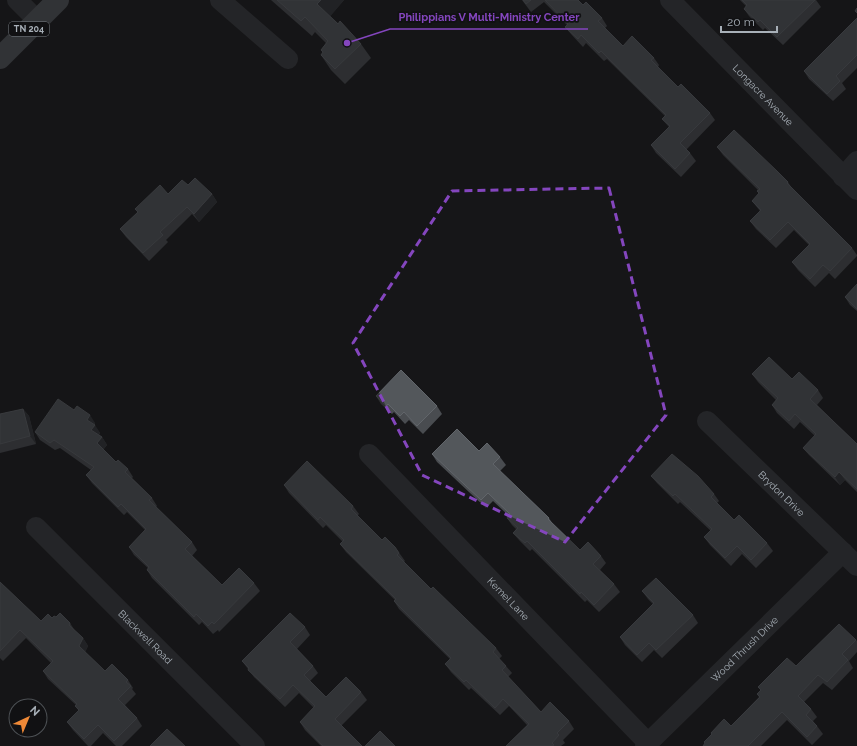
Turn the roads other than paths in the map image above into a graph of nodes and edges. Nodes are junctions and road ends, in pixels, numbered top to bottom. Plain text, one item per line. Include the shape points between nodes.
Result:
1 (17, 0) edge
2 (58, 0) edge
3 (220, 0) edge
4 (670, 0) edge
5 (37, 20) junction
6 (0, 58) edge
7 (288, 59) dead end
8 (857, 161) edge
9 (842, 177) junction
10 (857, 190) edge
11 (707, 421) dead end
12 (369, 454) dead end
13 (36, 527) dead end
14 (843, 552) junction
15 (857, 566) edge
16 (647, 745) edge
17 (255, 746) edge

1 - 5 street
2 - 5 main road, TN 204
3 - 7 street
4 - 9 street, Longacre Avenue
5 - 6 main road, TN 204
8 - 9 street
9 - 10 street, Longacre Avenue
11 - 14 street, Brydon Drive
12 - 16 street, Kemel Lane
13 - 17 street, Blackwell Road
14 - 15 street, Brydon Drive
14 - 16 street, Wood Thrush Drive

